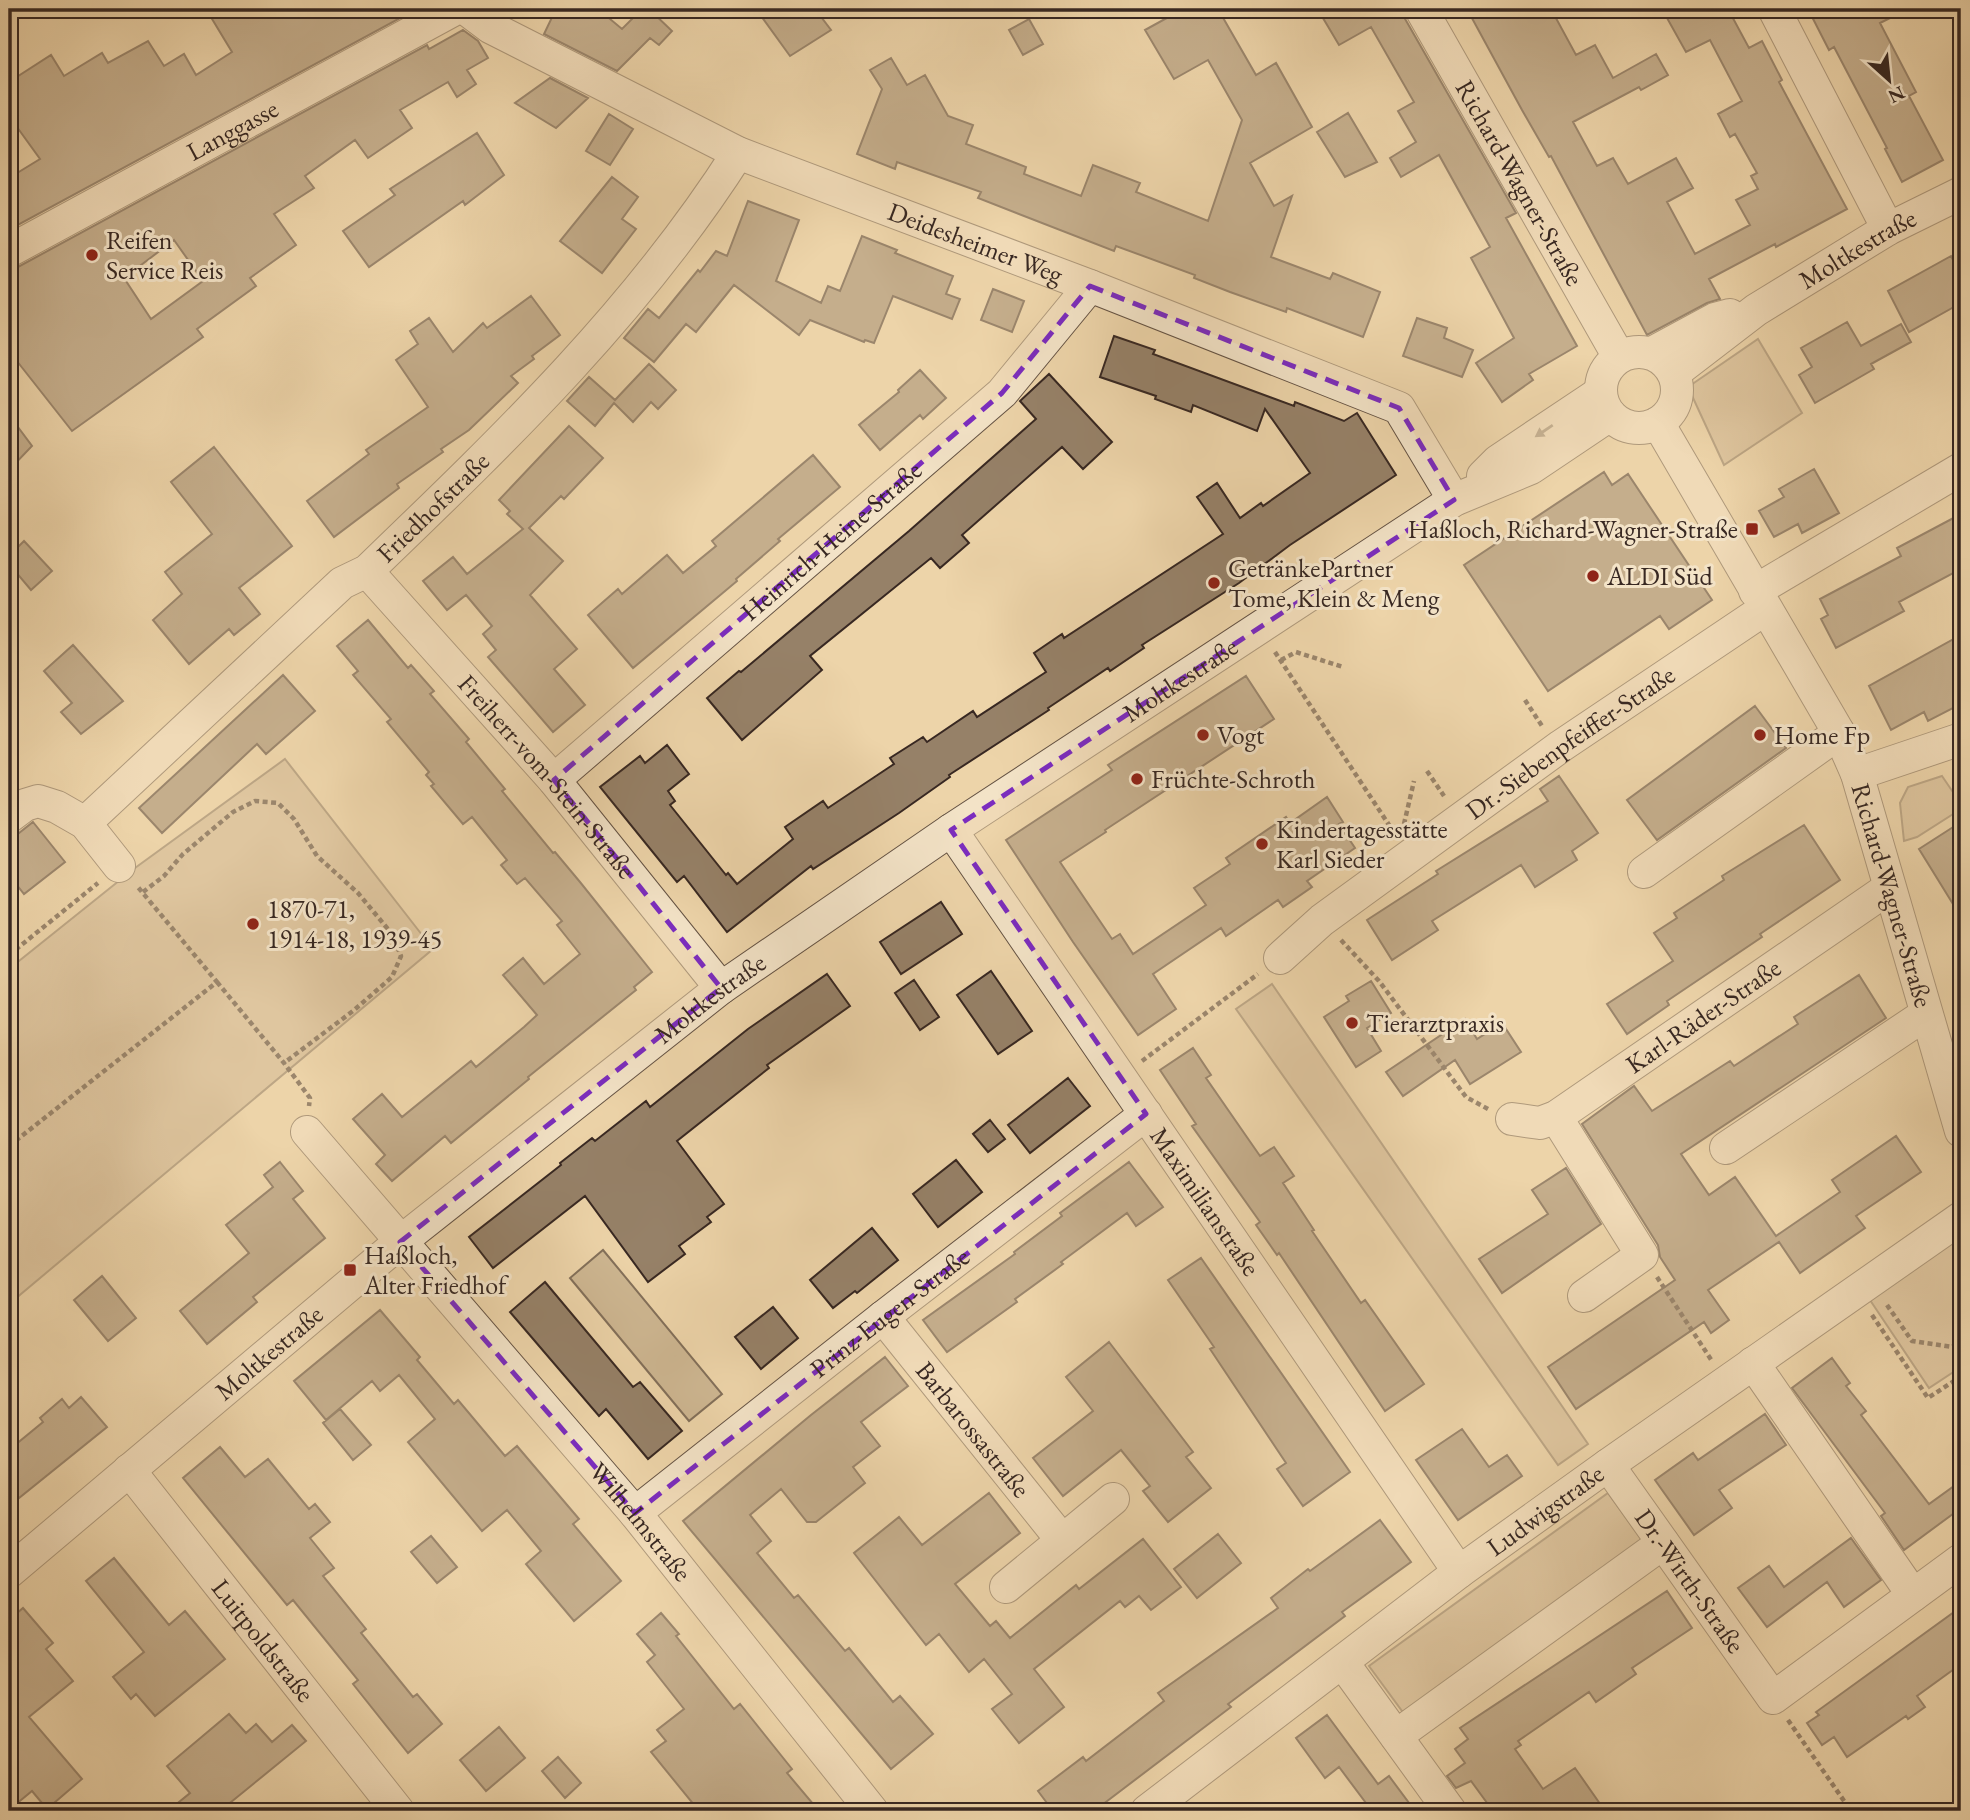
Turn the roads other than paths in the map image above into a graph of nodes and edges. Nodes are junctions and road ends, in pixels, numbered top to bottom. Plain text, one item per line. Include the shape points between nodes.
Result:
1 (455, 9) edge
2 (466, 9) edge
3 (1421, 9) edge
4 (1773, 9) edge
5 (419, 17) edge
6 (738, 153) junction
7 (1961, 193) edge
8 (1888, 229) junction
9 (9, 251) edge
10 (1090, 286) junction
11 (1619, 357) junction
12 (1663, 363) junction
13 (1606, 404) junction
14 (1658, 423) junction
15 (1961, 469) edge
16 (1459, 497) junction
17 (367, 571) junction
18 (1760, 600) junction
19 (1839, 733) junction
20 (1960, 741) edge
21 (1857, 774) junction
22 (554, 780) junction
23 (9, 817) edge
24 (85, 823) junction
25 (951, 830) junction
26 (119, 866) road end
27 (1644, 872) dead end
28 (1889, 888) junction
29 (1280, 958) road end
30 (721, 988) junction
31 (1926, 1014) junction
32 (1950, 1052) edge
33 (1146, 1114) junction
34 (1556, 1116) junction
35 (1512, 1119) road end
36 (1961, 1131) edge
37 (307, 1132) dead end
38 (1726, 1148) dead end
39 (1961, 1219) edge
40 (400, 1242) junction
41 (1584, 1296) dead end
42 (883, 1317) junction
43 (1753, 1363) junction
44 (1608, 1465) junction
45 (129, 1470) junction
46 (1113, 1499) dead end
47 (635, 1513) junction
48 (1062, 1540) junction
49 (1663, 1543) junction
50 (1961, 1560) edge
51 (9, 1572) edge
52 (1459, 1572) junction
53 (1006, 1587) dead end
54 (1913, 1595) junction
55 (1343, 1663) junction
56 (1396, 1736) junction
57 (398, 1811) edge
58 (872, 1811) edge
59 (1147, 1811) edge
60 (1450, 1811) edge

1 - 5 street, Langgasse
2 - 6 street, Deidesheimer Weg via 490,27
3 - 11 street, Richard-Wagner-Straße
4 - 8 street
5 - 9 street, Langgasse
6 - 10 street, Deidesheimer Weg
6 - 17 street, Friedhofstraße via 678,242 579,361
7 - 8 street, Moltkestraße
8 - 12 street, Moltkestraße
10 - 16 street, Deidesheimer Weg via 1399,408
10 - 22 street, Heinrich-Heine-Straße via 1002,393
11 - 12 street via 1641,351
11 - 13 street via 1603,376
12 - 14 street via 1678,391 1669,415
13 - 14 street via 1626,426
13 - 16 street, Moltkestraße via 1531,468
14 - 18 street, Richard-Wagner-Straße
15 - 18 street, Dr.-Siebenpfeiffer-Straße
16 - 25 street, Moltkestraße
17 - 22 street, Freiherr-vom-Stein-Straße
17 - 24 street, Friedhofstraße via 342,583
18 - 19 street, Richard-Wagner-Straße
18 - 29 street, Dr.-Siebenpfeiffer-Straße via 1561,746 1406,851
19 - 21 street, Richard-Wagner-Straße
19 - 27 street
20 - 21 street
21 - 28 street, Richard-Wagner-Straße
22 - 30 street, Freiherr-vom-Stein-Straße
23 - 24 street via 25,804 38,801
24 - 26 street
25 - 30 street, Moltkestraße
25 - 33 street, Maximilianstraße
28 - 31 street, Richard-Wagner-Straße
28 - 34 street, Karl-Räder-Straße
30 - 40 street, Moltkestraße
31 - 32 street, Richard-Wagner-Straße
31 - 38 street
32 - 36 street, Richard-Wagner-Straße
33 - 42 street, Prinz-Eugen-Straße
33 - 52 street, Maximilianstraße
34 - 35 street, Karl-Räder-Straße via 1540,1123
34 - 41 street via 1642,1255
37 - 40 street, Wilhelmstraße
39 - 43 street, Ludwigstraße
40 - 45 street, Moltkestraße
40 - 47 street, Wilhelmstraße
42 - 47 street, Prinz-Eugen-Straße
42 - 48 street, Barbarossastraße
43 - 44 street, Ludwigstraße
43 - 54 street
44 - 49 street, Dr.-Wirth-Straße
44 - 52 street, Ludwigstraße
45 - 51 street, Moltkestraße
45 - 57 street, Luitpoldstraße
46 - 48 street
47 - 58 street, Wilhelmstraße
48 - 53 street
49 - 54 street, Dr.-Wirth-Straße via 1773,1698
49 - 56 street
50 - 54 street
52 - 55 street, Ludwigstraße
55 - 56 street
55 - 59 street, Ludwigstraße
56 - 60 street

